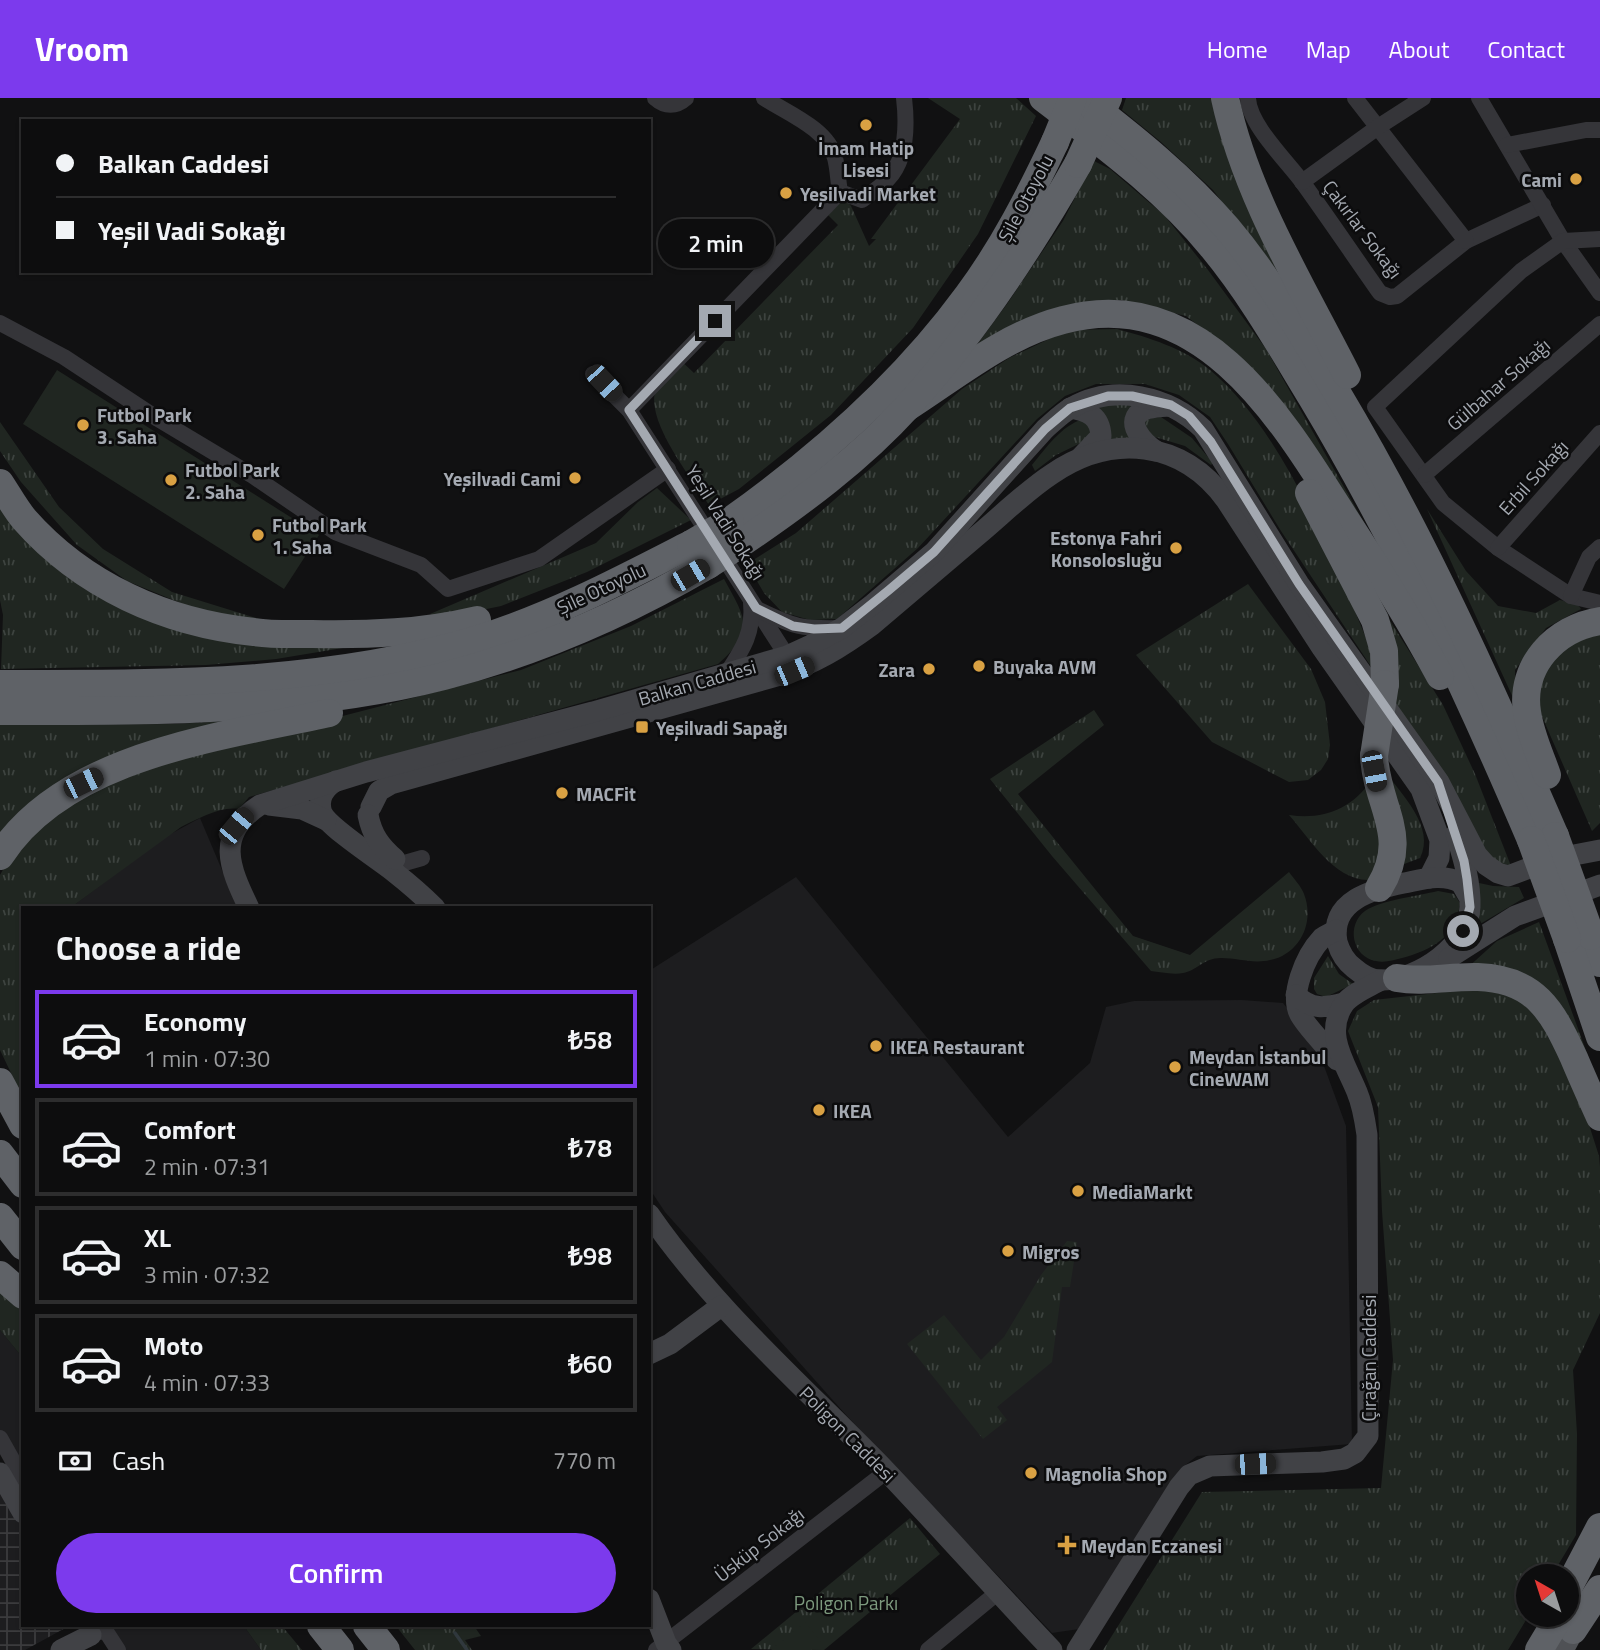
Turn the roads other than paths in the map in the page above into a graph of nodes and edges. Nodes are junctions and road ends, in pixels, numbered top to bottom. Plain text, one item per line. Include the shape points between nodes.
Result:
1 (655, 98) edge
2 (686, 98) edge
3 (764, 98) edge
4 (904, 98) edge
5 (1043, 98) edge
6 (1073, 98) edge
7 (1082, 98) edge
8 (1108, 98) edge
9 (1355, 98) edge
10 (1423, 98) edge
11 (1479, 98) edge
12 (1240, 101) edge
13 (1378, 127) junction
14 (1600, 130) edge
15 (1507, 145) junction
16 (1302, 182) junction
17 (840, 192) junction
18 (1543, 205) junction
19 (1600, 239) edge
20 (1466, 241) junction
21 (1563, 241) junction
22 (1600, 293) edge
23 (0, 323) edge
24 (1600, 324) edge
25 (593, 374) dead end
26 (1241, 375) junction
27 (1171, 405) junction
28 (906, 408) junction
29 (1070, 408) junction
30 (629, 410) junction
31 (1600, 433) edge
32 (1156, 451) junction
33 (1079, 459) junction
34 (668, 469) junction
35 (1424, 475) junction
36 (0, 484) edge
37 (1408, 519) junction
38 (735, 533) junction
39 (1600, 547) edge
40 (1498, 548) junction
41 (700, 554) junction
42 (602, 589) junction
43 (1571, 596) junction
44 (1600, 603) edge
45 (753, 604) junction
46 (1600, 621) edge
47 (842, 628) junction
48 (791, 664) junction
49 (727, 673) junction
50 (443, 677) junction
51 (0, 684) edge
52 (0, 711) edge
53 (1496, 759) junction
54 (339, 780) junction
55 (1438, 782) junction
56 (260, 805) junction
57 (370, 811) junction
58 (329, 822) junction
59 (1543, 838) junction
60 (1600, 850) edge
61 (0, 856) edge
62 (422, 858) dead end
63 (401, 864) junction
64 (1429, 878) junction
65 (1600, 885) edge
66 (1379, 888) junction
67 (1469, 897) junction
68 (248, 906) edge
69 (433, 906) edge
70 (446, 906) edge
71 (1336, 930) junction
72 (1586, 946) edge
73 (1424, 967) junction
74 (1389, 979) junction
75 (1296, 995) junction
76 (1345, 1003) junction
77 (1600, 1037) edge
78 (1350, 1077) junction
79 (0, 1082) edge
80 (1600, 1117) edge
81 (21, 1121) edge
82 (0, 1154) edge
83 (21, 1181) edge
84 (0, 1217) edge
85 (651, 1217) edge
86 (21, 1243) edge
87 (0, 1275) edge
88 (21, 1293) edge
89 (721, 1306) junction
90 (651, 1353) edge
91 (0, 1438) edge
92 (887, 1471) junction
93 (0, 1473) edge
94 (21, 1475) edge
95 (21, 1510) edge
96 (1600, 1527) edge
97 (1600, 1556) edge
98 (1579, 1567) edge
99 (1600, 1589) edge
100 (997, 1593) junction
101 (1579, 1594) edge
102 (1600, 1605) edge
103 (651, 1606) edge
104 (1579, 1608) edge
105 (1579, 1615) edge
106 (1091, 1625) junction
107 (322, 1627) edge
108 (368, 1627) edge
109 (1558, 1628) edge
110 (98, 1634) edge
111 (1047, 1644) edge
112 (664, 1648) edge
113 (61, 1650) edge
114 (118, 1650) edge
115 (340, 1650) edge
116 (386, 1650) edge
117 (928, 1650) edge
118 (1077, 1650) edge
119 (1537, 1650) edge

1 - 2 street via 670,106
3 - 17 street via 819,133 831,146
4 - 17 street via 903,148 890,177 862,200
5 - 53 highway via 1158,189 1234,275 1365,488
6 - 38 highway, Şile Otoyolu, bridge via 1028,198 994,256 936,337 883,396
7 - 37 highway via 1157,158 1228,230 1311,349
8 - 28 highway, Şile Otoyolu, bridge via 1078,164 1020,263
9 - 13 street
10 - 13 street
11 - 15 street
12 - 16 street, Çakırlar Sokağı
12 - 37 highway via 1233,131 1255,189 1387,455
13 - 16 street
13 - 20 street
14 - 15 street
15 - 18 street
16 - 20 street, Çakırlar Sokağı via 1380,293 1390,297
17 - 30 street
18 - 20 street, Çakırlar Sokağı
18 - 21 street
19 - 21 street
21 - 22 street
21 - 35 street via 1521,271 1375,407
23 - 34 street via 64,357 335,532 421,565 448,589 539,559
24 - 35 street, Gülbahar Sokağı
25 - 30 street, Yeşil Vadi Sokağı
26 - 28 highway via 1222,357 1175,329 1145,318 1110,314 1065,319 1030,331
26 - 53 highway via 1300,447 1459,712
26 - 66 highway, bridge via 1333,537 1375,620 1384,651 1385,684 1374,756 1377,787 1393,842 1389,869
27 - 29 street, Balkan Caddesi via 1108,396
27 - 32 street via 1137,416 1136,432
27 - 55 street via 1203,429 1299,584
28 - 38 highway, Şile Otoyolu via 845,466
29 - 33 street via 1085,410 1101,426 1101,436
29 - 47 street, Balkan Caddesi via 1045,429 934,552
30 - 34 street, Yeşil Vadi Sokağı
31 - 40 street, Erbil Sokağı
32 - 33 street via 1115,448
32 - 64 street via 1190,465 1215,485 1420,789 1440,840 1440,858
33 - 48 street, Balkan Caddesi via 1052,474 872,625 832,653
34 - 45 street, Yeşil Vadi Sokağı
35 - 40 street via 1443,503
36 - 42 highway via 24,518 63,557 106,586 161,613 202,625 256,633 373,635 442,628
37 - 59 highway via 1496,700
38 - 41 highway, bridge
39 - 43 street via 1589,557
40 - 43 street
41 - 42 highway, Şile Otoyolu
41 - 50 highway, Şile Otoyolu via 638,604
42 - 51 highway, Şile Otoyolu via 478,639 342,668 206,681
43 - 44 street
45 - 47 street via 804,629
45 - 48 street, Yeşil Vadi Sokağı
45 - 49 street via 750,637
46 - 59 highway via 1554,641 1542,652 1527,681 1527,715 1555,808
47 - 48 street, Balkan Caddesi
48 - 49 street, Balkan Caddesi
48 - 57 street, Balkan Caddesi via 391,784 379,792
49 - 54 street, Balkan Caddesi
50 - 52 highway, Şile Otoyolu via 240,707
50 - 61 highway via 355,708 128,762 69,790 41,810 18,830
53 - 59 highway
54 - 56 street, Balkan Caddesi
54 - 57 street via 351,779 364,786 371,799
54 - 58 street via 321,798 322,813
55 - 60 street via 1477,855 1498,873 1508,876 1553,859
55 - 67 street via 1464,861
56 - 58 street via 302,809
56 - 68 street, Balkan Caddesi via 236,826 230,842 233,872
57 - 58 street via 363,822 348,829
57 - 63 street via 370,827 378,842
58 - 69 street
59 - 72 highway, bridge
62 - 63 street
63 - 70 street
64 - 66 street
64 - 67 street via 1453,879
65 - 73 street via 1515,916 1443,962
66 - 71 street via 1352,901
67 - 73 street via 1463,931 1453,945
71 - 74 street via 1341,953 1349,964 1369,978
71 - 75 street via 1323,938 1306,962
72 - 77 highway
73 - 74 street
74 - 76 street
74 - 80 highway via 1500,978 1521,985 1536,995 1558,1024
75 - 76 street via 1319,1008
75 - 78 street via 1301,1018
76 - 78 street, Çırağan Caddesi via 1335,1040
78 - 106 street, Çırağan Caddesi via 1362,1104 1367,1136 1368,1436 1344,1459 1210,1466 1189,1475
79 - 81 highway
82 - 83 highway
84 - 86 highway
85 - 89 street, Poligon Caddesi
87 - 88 highway
89 - 90 street
89 - 92 street, Poligon Caddesi
91 - 94 street
92 - 100 street, Poligon Caddesi
92 - 112 street, Üsküp Sokağı
93 - 95 street
96 - 98 highway
97 - 101 highway
99 - 104 highway
100 - 111 street, Poligon Caddesi
100 - 117 street
102 - 105 highway
103 - 112 street
106 - 111 street
106 - 118 street, Çırağan Caddesi
107 - 115 highway
108 - 116 highway
109 - 119 highway
110 - 113 street
110 - 114 street

